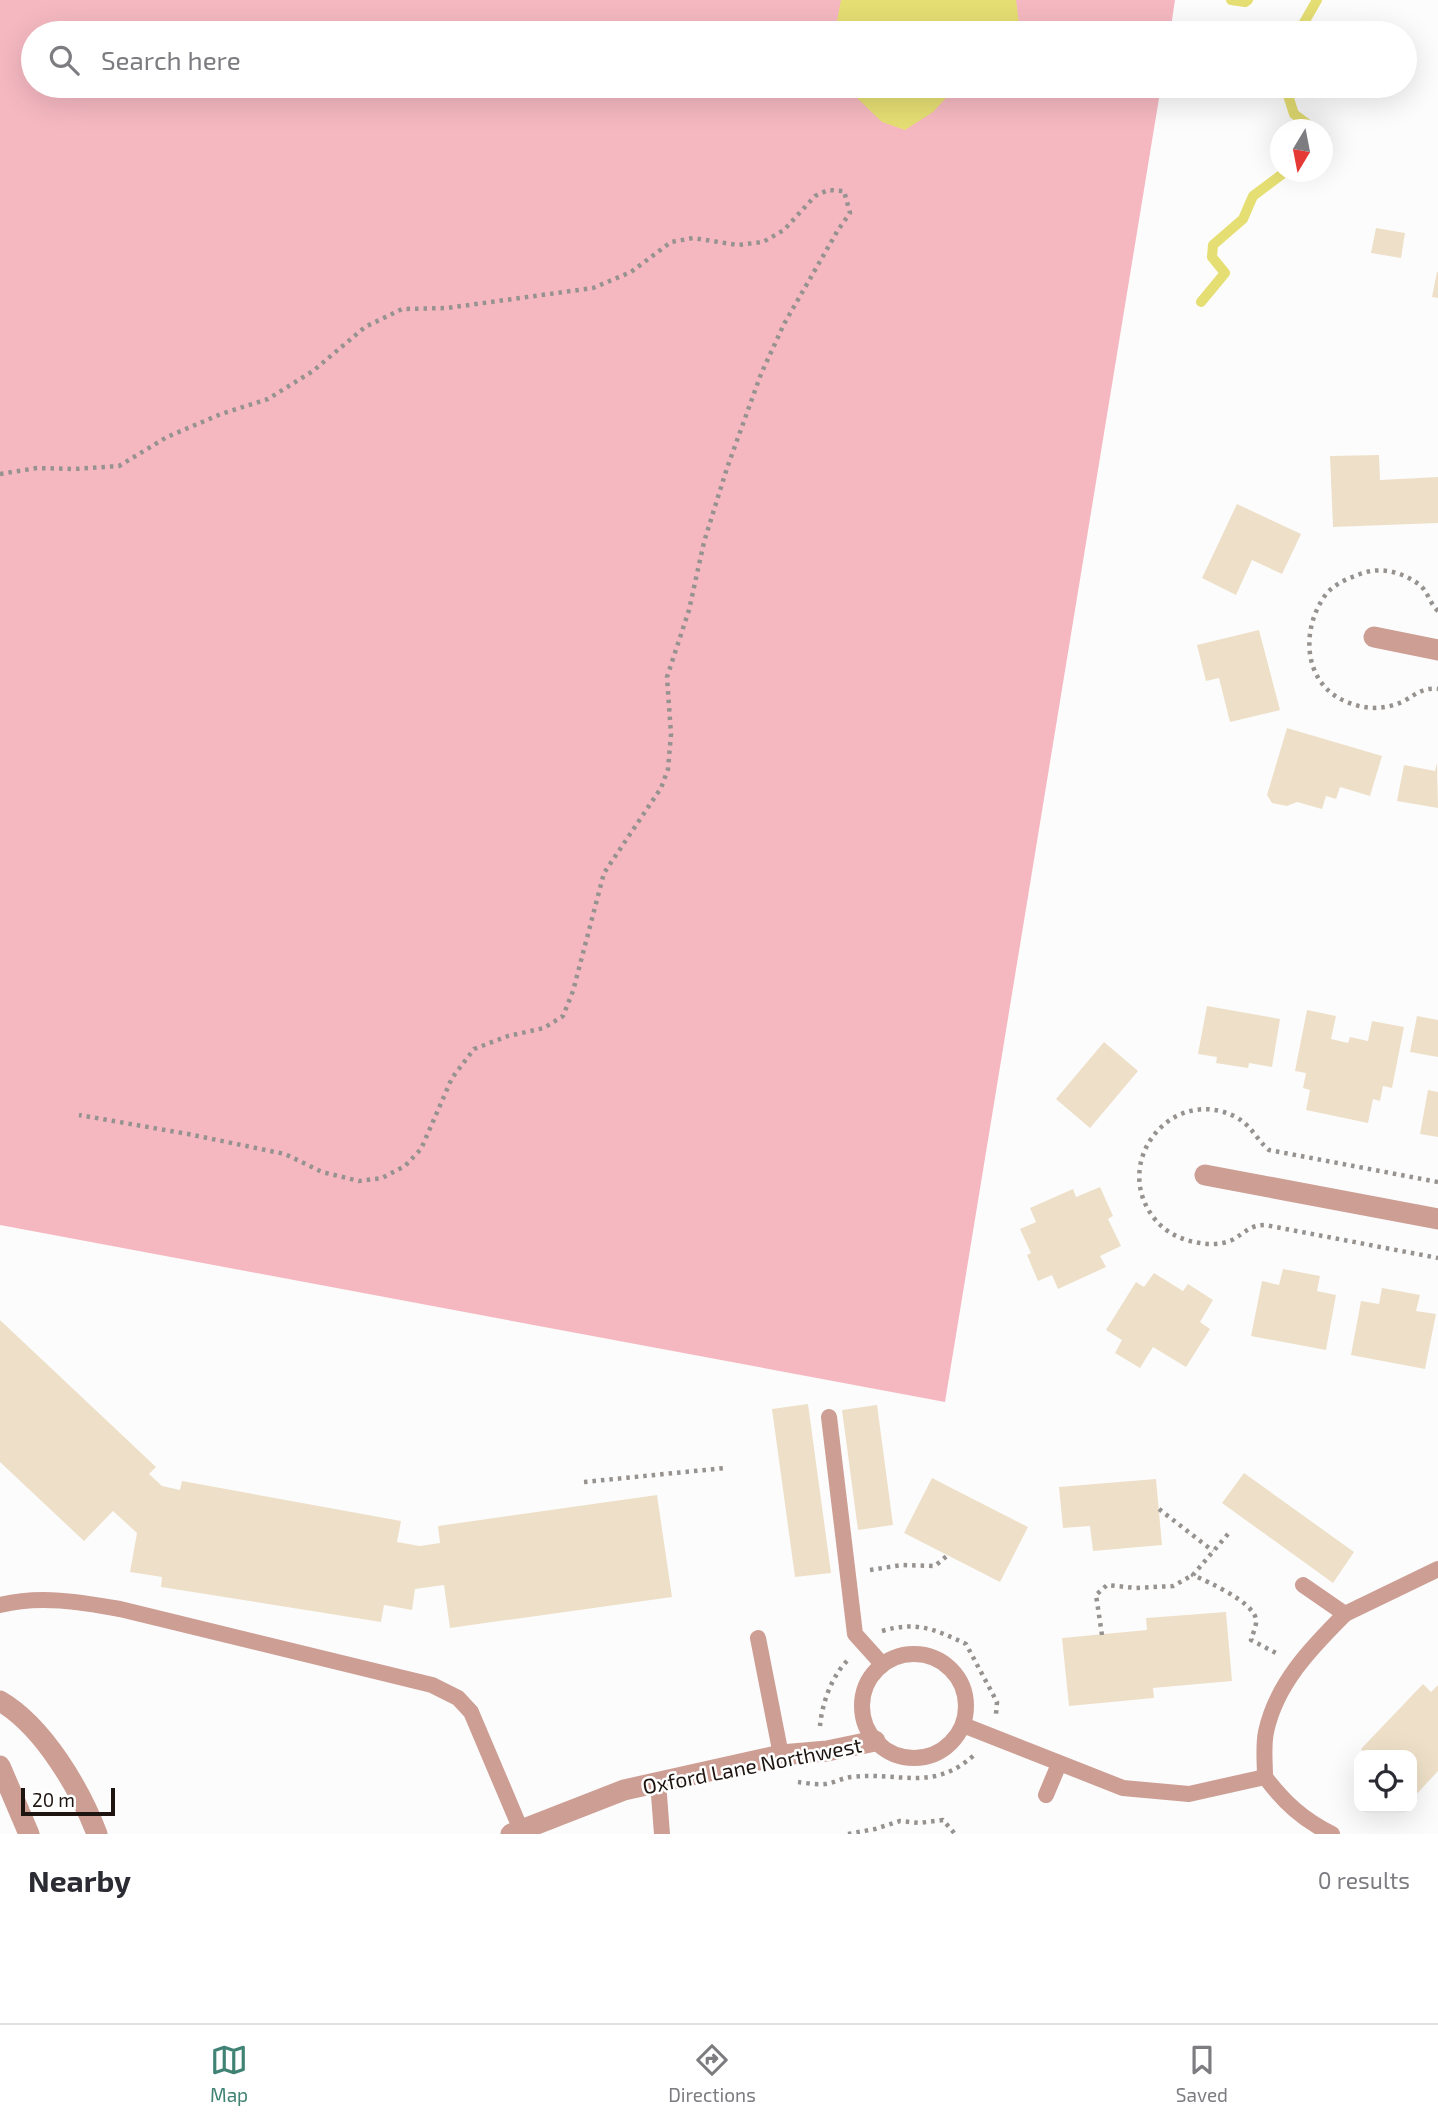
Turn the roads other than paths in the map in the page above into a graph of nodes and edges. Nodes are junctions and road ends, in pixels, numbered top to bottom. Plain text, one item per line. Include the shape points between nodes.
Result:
1 (1374, 637) dead end
2 (1438, 649) edge
3 (1205, 1175) dead end
4 (1438, 1219) edge
5 (829, 1417) dead end
6 (1438, 1569) edge
7 (1303, 1585) dead end
8 (0, 1605) edge
9 (1345, 1614) junction
10 (758, 1638) dead end
11 (883, 1664) junction
12 (0, 1702) edge
13 (963, 1725) junction
14 (875, 1741) junction
15 (781, 1755) junction
16 (1059, 1764) junction
17 (0, 1766) edge
18 (1265, 1777) junction
19 (658, 1782) junction
20 (1046, 1795) dead end
21 (1308, 1828) edge
22 (516, 1832) edge
23 (30, 1834) edge
24 (97, 1834) edge
25 (662, 1834) edge
26 (1332, 1834) edge

1 - 2 street
3 - 4 street
5 - 11 lane via 855,1634
6 - 9 lane
7 - 9 lane
8 - 22 lane via 70,1600 120,1609 432,1685 458,1698 471,1712
9 - 18 lane via 1311,1648 1283,1686 1266,1733
10 - 15 lane
11 - 13 lane via 914,1654 946,1664 965,1692
11 - 14 lane via 871,1676 862,1709
12 - 24 street via 14,1710 58,1758
13 - 14 lane via 941,1752 924,1758 906,1758
13 - 16 lane
14 - 15 street, Oxford Lane Northwest
15 - 19 street, Oxford Lane Northwest
16 - 18 lane via 1123,1788 1189,1794
16 - 20 lane
17 - 23 street
18 - 21 lane
19 - 22 street, Oxford Lane Northwest via 624,1790
19 - 25 lane
21 - 26 lane

